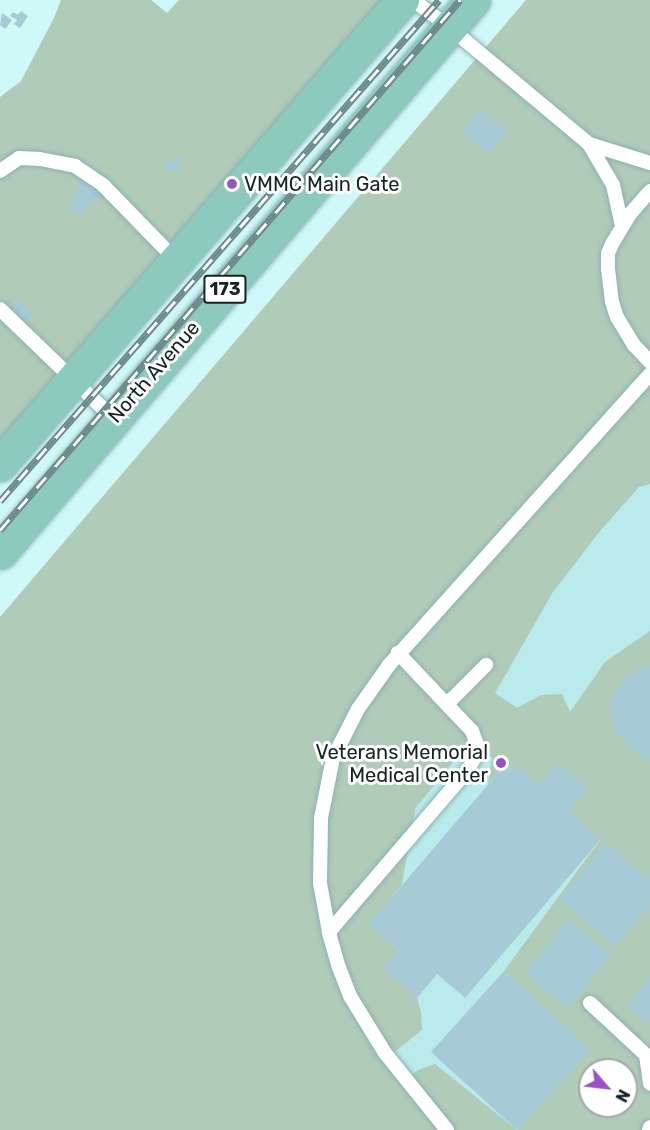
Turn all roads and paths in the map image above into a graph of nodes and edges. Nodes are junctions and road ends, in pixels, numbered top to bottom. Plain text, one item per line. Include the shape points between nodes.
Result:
1 (402, 0) edge
2 (412, 0) edge
3 (472, 0) edge
4 (449, 27) junction
5 (589, 144) junction
6 (650, 164) edge
7 (0, 171) edge
8 (650, 191) edge
9 (622, 226) junction
10 (176, 260) junction
11 (0, 309) edge
12 (650, 362) edge
13 (650, 374) edge
14 (72, 381) junction
15 (114, 419) junction
16 (0, 464) edge
17 (0, 552) edge
18 (398, 653) junction
19 (486, 665) dead end
20 (448, 703) junction
21 (329, 932) junction
22 (590, 1003) dead end
23 (650, 1084) edge
24 (447, 1130) edge

1 - 10 main road, 173
2 - 4 lane
3 - 4 main road, North Avenue / 173
4 - 5 lane
4 - 15 main road, North Avenue / 173
5 - 6 lane
5 - 9 lane via 613,185
7 - 10 lane via 19,158 75,166 103,185
8 - 9 lane
9 - 12 lane via 608,253 612,302 625,332
10 - 14 main road, 173
11 - 14 lane
13 - 18 lane
14 - 15 lane
14 - 16 main road, 173
15 - 17 main road, North Avenue / 173
18 - 20 lane
18 - 21 lane via 358,709 333,758 321,818 320,883
19 - 20 lane
20 - 21 lane via 472,731 476,755 468,770
21 - 24 lane via 360,1015
22 - 23 lane via 646,1054

